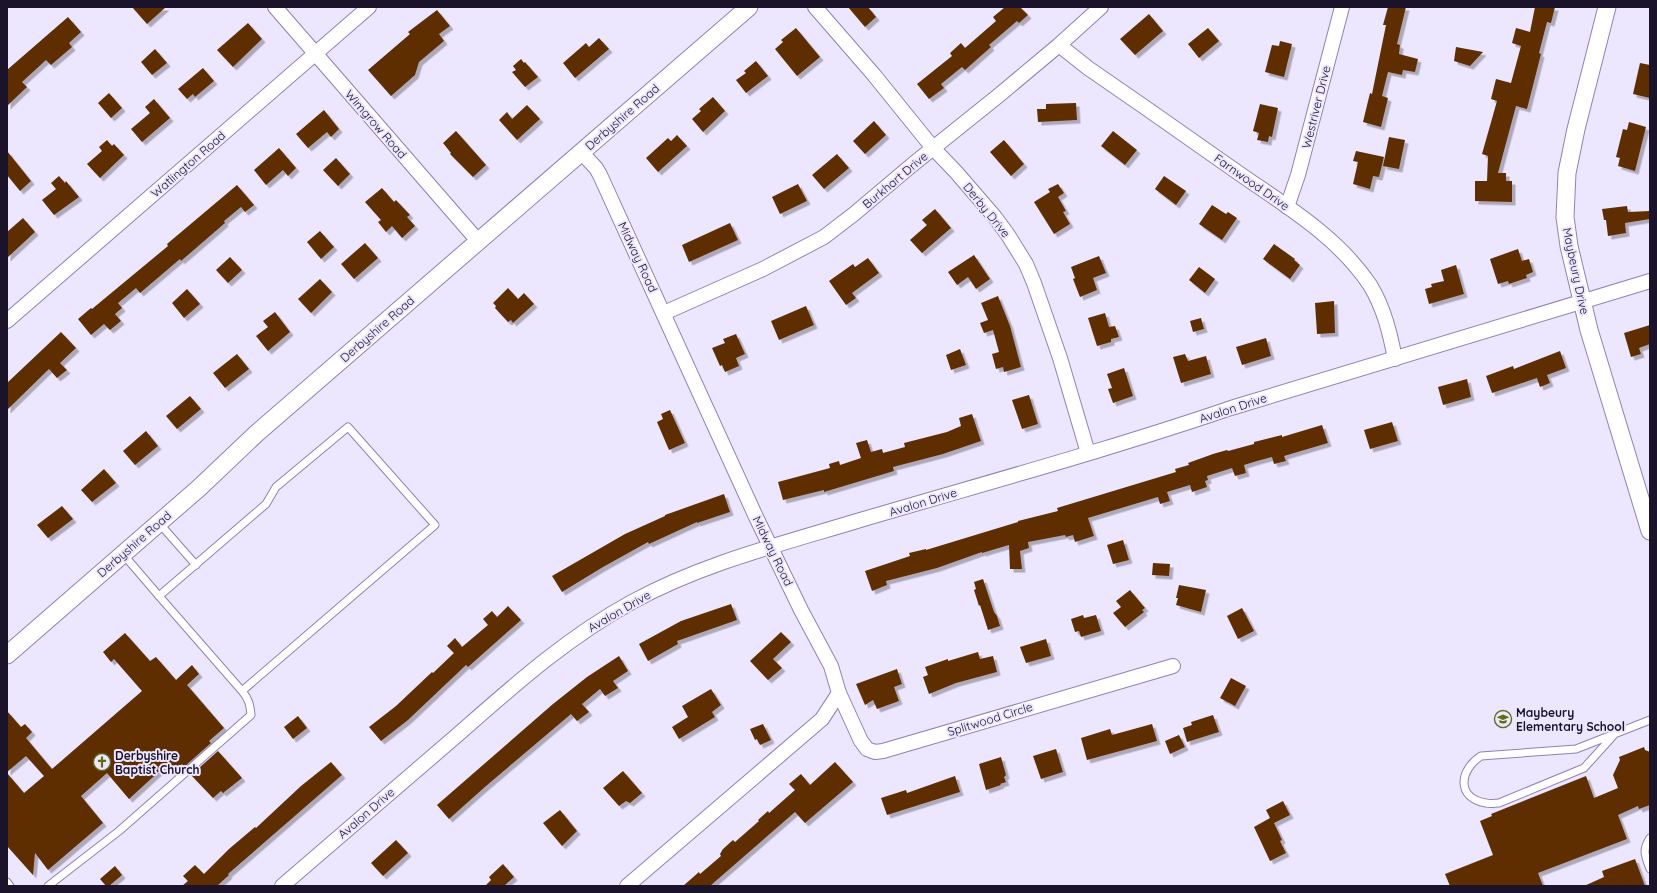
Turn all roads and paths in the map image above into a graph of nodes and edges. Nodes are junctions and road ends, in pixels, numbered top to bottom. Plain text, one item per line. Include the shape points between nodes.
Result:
1 (274, 7) edge
2 (369, 7) edge
3 (749, 7) edge
4 (815, 7) edge
5 (1101, 7) edge
6 (1342, 7) edge
7 (1607, 7) edge
8 (1059, 45) junction
9 (315, 54) junction
10 (933, 148) junction
11 (581, 152) junction
12 (1288, 207) junction
13 (478, 241) junction
14 (1650, 281) edge
15 (1583, 302) junction
16 (664, 313) junction
17 (7, 321) edge
18 (1395, 359) junction
19 (1088, 453) junction
20 (159, 523) junction
21 (1650, 531) edge
22 (771, 547) junction
23 (122, 554) junction
24 (196, 564) junction
25 (159, 596) junction
26 (7, 655) edge
27 (1173, 666) dead end
28 (242, 691) junction
29 (839, 693) junction
30 (1650, 720) edge
31 (1612, 736) junction
32 (1650, 838) edge
33 (1650, 869) edge
34 (7, 882) edge
35 (10, 886) edge
36 (48, 886) edge
37 (282, 886) edge
38 (627, 886) edge

1 - 9 street, Wimgrow Road
2 - 9 street, Watlington Road
3 - 11 street, Derbyshire Road
4 - 10 street, Derby Drive
5 - 8 street, Burkhart Drive
6 - 12 street, Westriver Drive
7 - 15 street, Maybeury Drive via 1567,173 1566,217 1569,246
8 - 10 street, Burkhart Drive
8 - 12 street, Farnwood Drive via 1088,68
9 - 13 street, Wimgrow Road
9 - 17 street, Watlington Road
10 - 16 street, Burkhart Drive via 824,237 763,269
10 - 19 street, Derby Drive via 994,216 1026,264 1060,358
11 - 13 street, Derbyshire Road
11 - 16 street, Midway Road via 600,175
12 - 18 street, Farnwood Drive via 1346,255 1370,285 1388,325
13 - 20 street, Derbyshire Road via 257,433
14 - 15 street, Avalon Drive
15 - 18 street, Avalon Drive
15 - 21 street, Maybeury Drive via 1589,330
16 - 22 street, Midway Road
18 - 19 street, Avalon Drive
19 - 22 street, Avalon Drive
20 - 23 street, Derbyshire Road
20 - 24 lane
22 - 29 street, Midway Road via 831,666
22 - 37 street, Avalon Drive via 721,564 634,600 557,650
23 - 25 lane
23 - 26 street, Derbyshire Road
24 - 25 lane
24 - 28 lane via 266,504 276,487 348,427 435,525
25 - 28 lane
27 - 29 street, Splitwood Circle via 875,752 867,749 861,741
28 - 36 lane via 250,702 251,715 119,831
29 - 38 street via 822,719
30 - 31 lane
31 - 31 lane via 1584,768 1499,803 1486,803 1472,797 1466,790 1463,780 1466,770 1481,756 1576,750
32 - 33 lane via 1645,846 1645,856
34 - 35 lane

